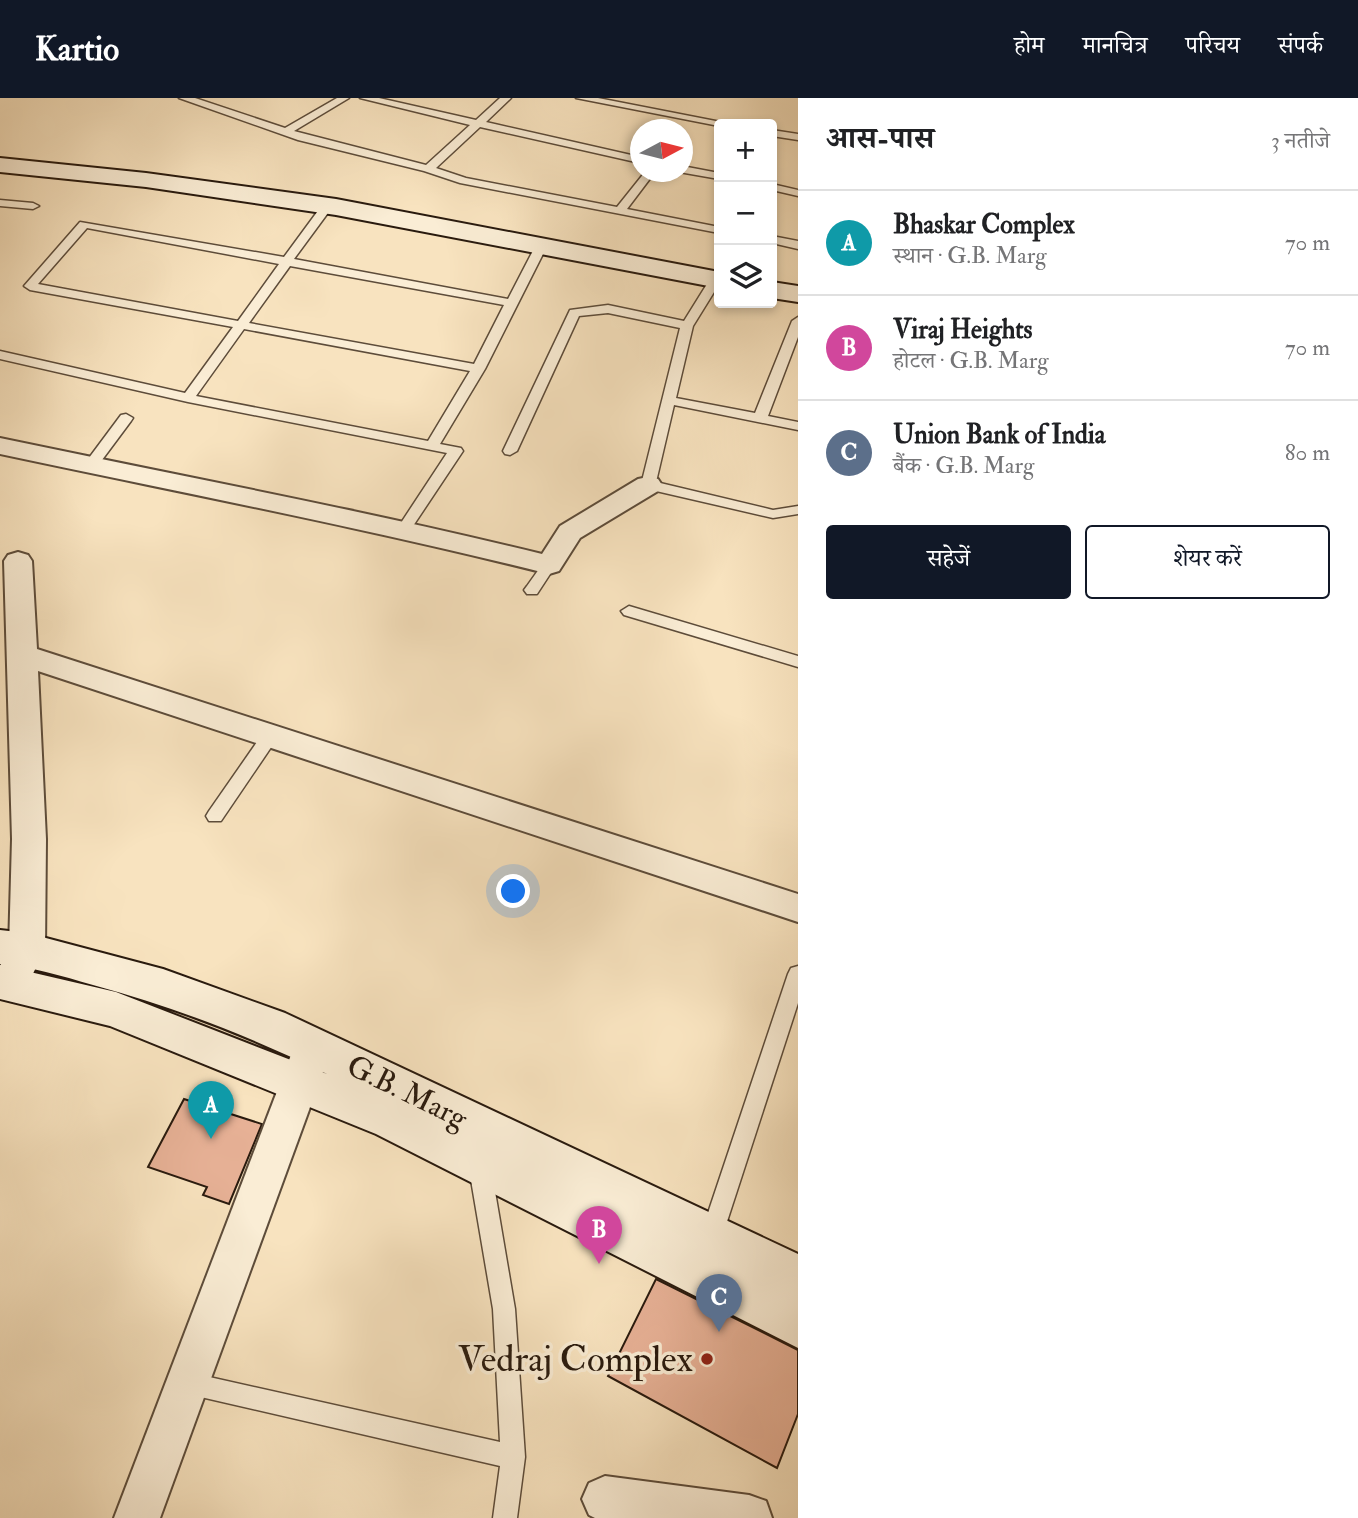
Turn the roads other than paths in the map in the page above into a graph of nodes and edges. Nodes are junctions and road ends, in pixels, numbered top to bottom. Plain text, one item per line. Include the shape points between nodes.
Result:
1 (344, 98) edge
2 (365, 98) edge
3 (506, 98) edge
4 (581, 98) edge
5 (190, 99) edge
6 (714, 122) edge
7 (476, 125) junction
8 (286, 132) junction
9 (777, 134) edge
10 (798, 137) edge
11 (630, 158) edge
12 (0, 165) edge
13 (428, 169) junction
14 (693, 171) edge
15 (714, 175) edge
16 (642, 182) edge
17 (777, 188) edge
18 (798, 193) edge
19 (0, 203) edge
20 (33, 206) dead end
21 (327, 206) junction
22 (620, 211) junction
23 (714, 229) edge
24 (777, 241) edge
25 (798, 245) edge
26 (541, 246) junction
27 (287, 261) junction
28 (714, 278) edge
29 (714, 285) edge
30 (777, 290) edge
31 (798, 295) edge
32 (512, 303) junction
33 (798, 321) edge
34 (241, 325) junction
35 (687, 326) junction
36 (0, 355) edge
37 (478, 369) junction
38 (188, 398) junction
39 (668, 400) junction
40 (126, 418) dead end
41 (760, 418) junction
42 (798, 426) edge
43 (433, 444) junction
44 (0, 446) edge
45 (510, 450) dead end
46 (91, 465) junction
47 (648, 485) junction
48 (798, 510) edge
49 (404, 528) junction
50 (18, 561) dead end
51 (549, 565) junction
52 (532, 590) dead end
53 (629, 611) dead end
54 (22, 655) junction
55 (798, 662) edge
56 (270, 736) junction
57 (215, 816) dead end
58 (798, 908) edge
59 (9, 966) edge
60 (798, 974) edge
61 (307, 1065) junction
62 (480, 1164) junction
63 (705, 1256) junction
64 (798, 1279) edge
65 (798, 1324) edge
66 (187, 1384) junction
67 (513, 1457) junction
68 (606, 1499) dead end
69 (137, 1518) edge
70 (505, 1518) edge
71 (749, 1518) edge

1 - 8 lane
2 - 7 lane
3 - 7 lane
4 - 6 lane
5 - 8 lane
7 - 11 lane
7 - 13 lane
8 - 13 lane
9 - 10 lane
12 - 21 street
13 - 22 lane via 464,181
14 - 15 lane
16 - 22 lane
17 - 18 lane
19 - 20 lane
21 - 26 street
21 - 27 lane
22 - 23 lane
24 - 25 lane
26 - 28 street
26 - 32 lane
27 - 32 lane
27 - 34 lane
27 - 34 lane via 84,224 30,286
29 - 35 lane
30 - 31 street
32 - 37 lane
33 - 41 lane
34 - 37 lane
34 - 38 lane
35 - 39 lane
35 - 45 lane via 608,309 574,313
36 - 38 lane
37 - 43 lane
38 - 43 lane
39 - 41 lane
39 - 47 lane
40 - 46 lane
41 - 42 lane
43 - 49 lane via 456,451
44 - 46 street
46 - 49 street
47 - 48 lane via 773,514
47 - 51 street via 570,532
49 - 51 street
50 - 54 street
51 - 52 lane
53 - 55 lane
54 - 56 street
54 - 59 street via 29,839
56 - 57 lane
56 - 58 street
59 - 61 street via 116,1010
60 - 63 lane
61 - 62 street via 392,1120
61 - 63 street, G.B. Marg
61 - 66 street
62 - 63 street
62 - 67 lane via 504,1309
63 - 64 street, G.B. Marg
63 - 65 street
66 - 67 lane
66 - 69 street
67 - 70 lane
68 - 71 street

